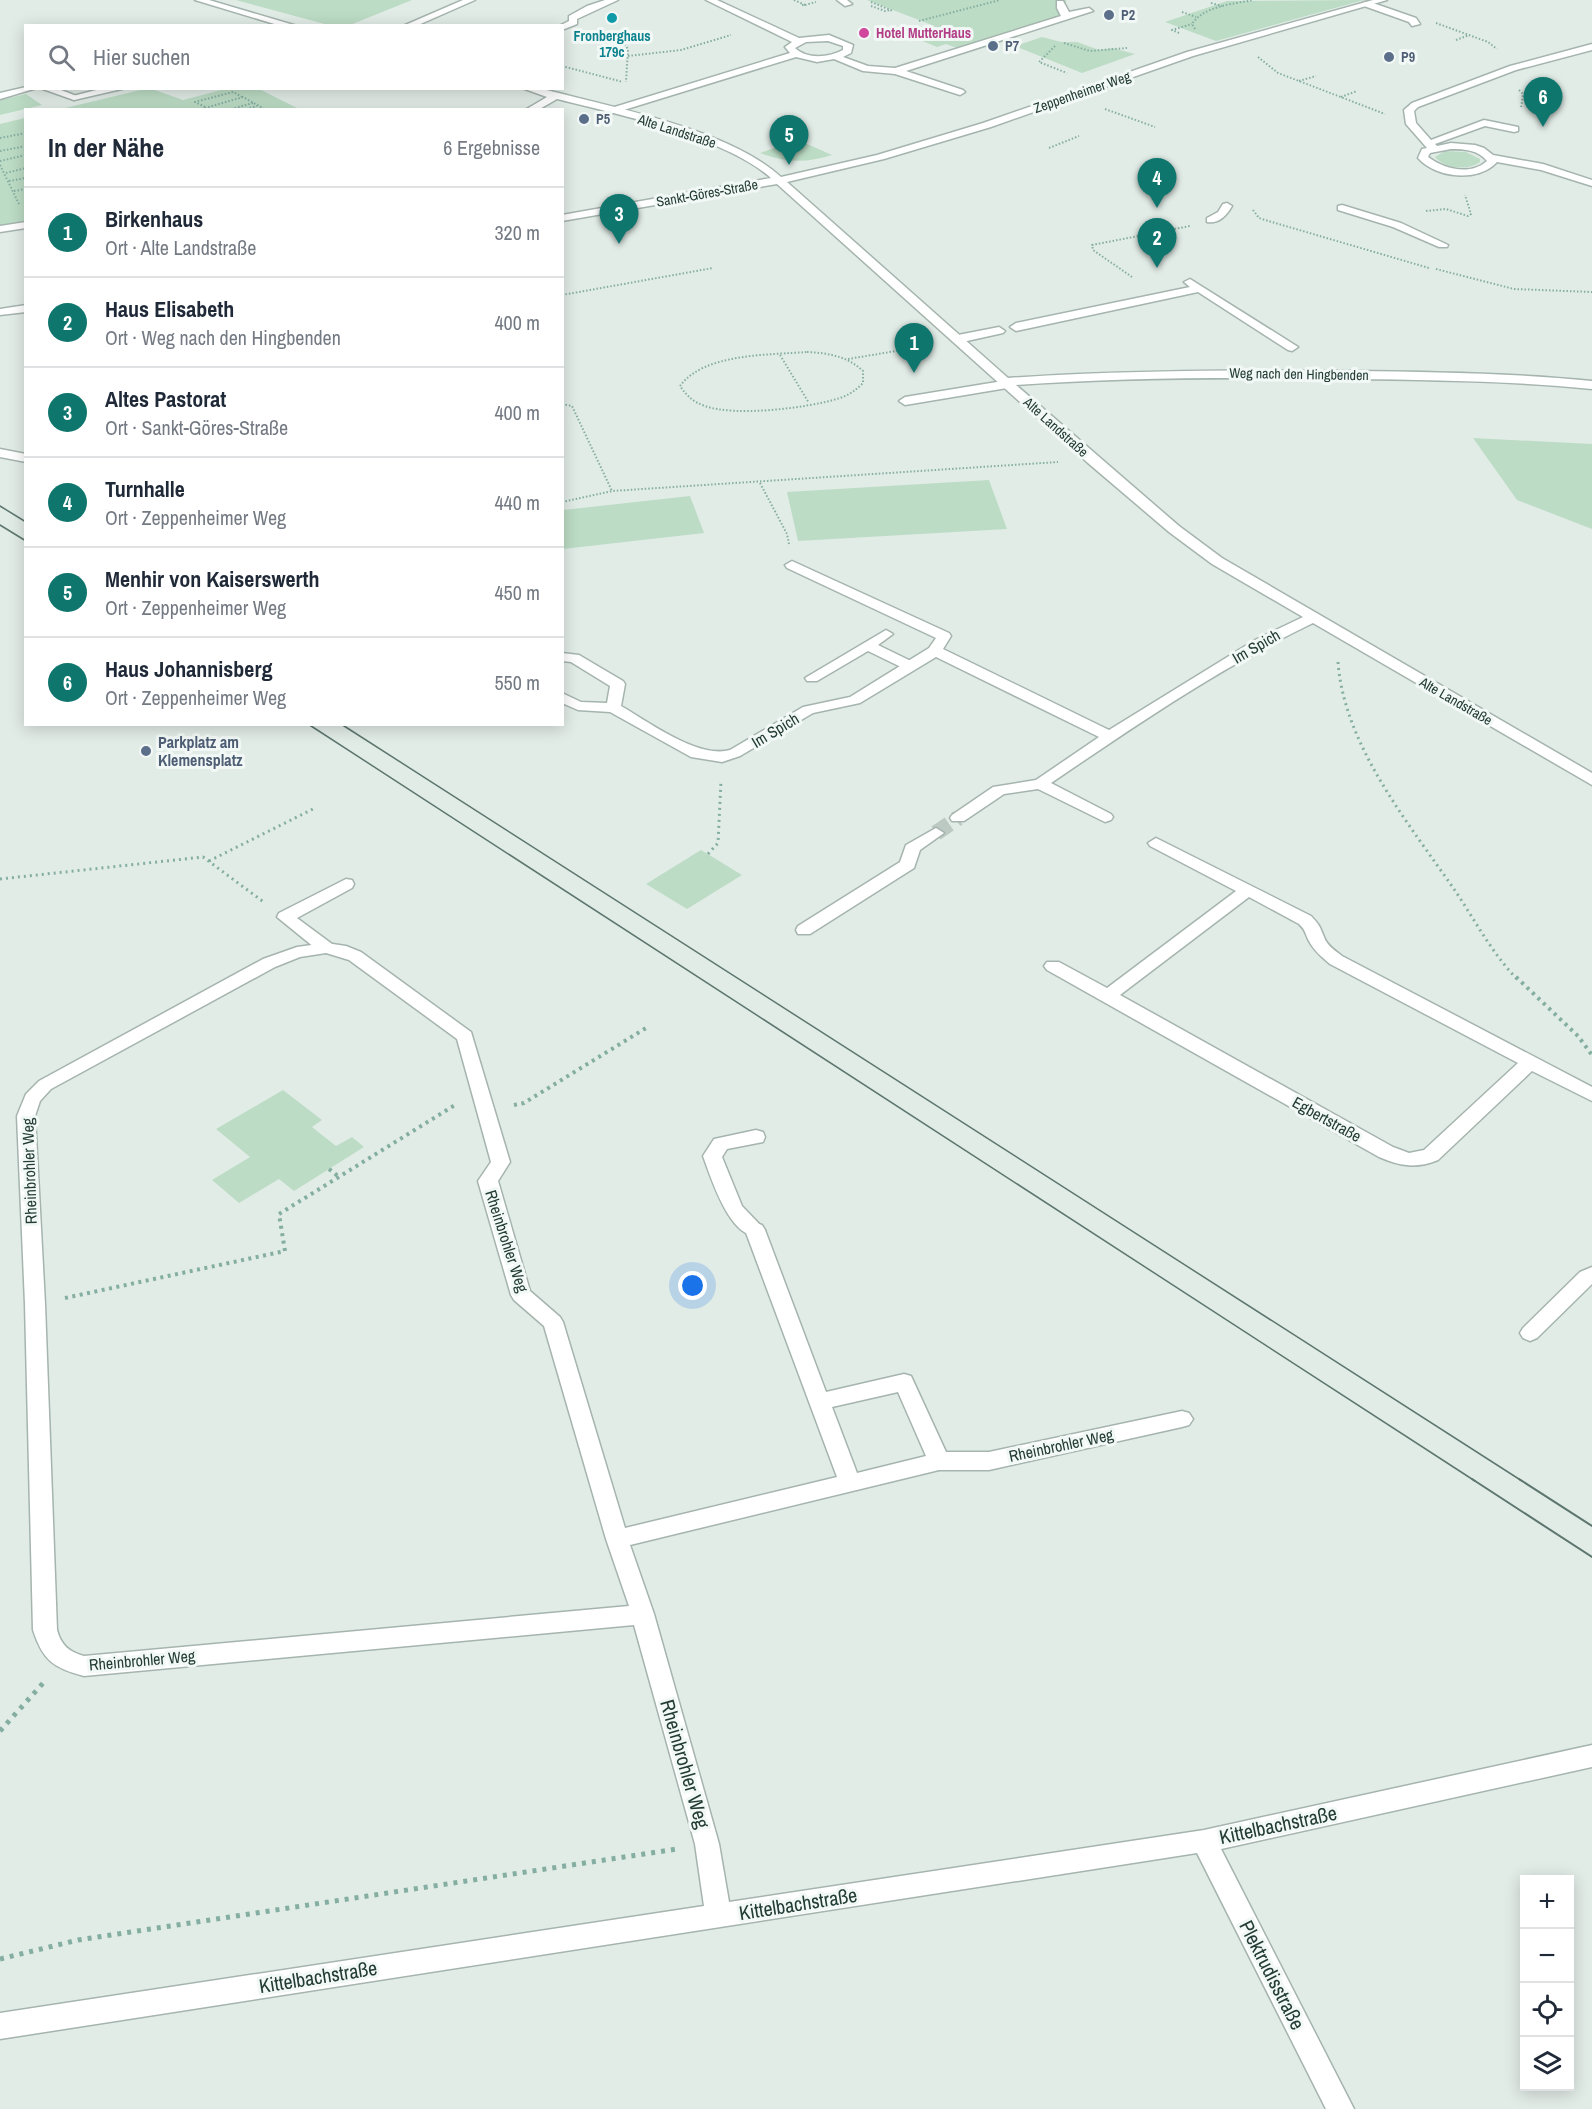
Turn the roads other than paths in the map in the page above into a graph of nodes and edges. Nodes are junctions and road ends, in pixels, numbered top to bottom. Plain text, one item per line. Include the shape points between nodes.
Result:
1 (199, 0) edge
2 (471, 0) edge
3 (614, 0) edge
4 (710, 0) edge
5 (1375, 1) edge
6 (1060, 3) dead end
7 (1089, 11) dead end
8 (1067, 15) junction
9 (286, 24) edge
10 (412, 24) edge
11 (1415, 24) dead end
12 (564, 26) edge
13 (798, 41) junction
14 (1592, 46) edge
15 (796, 54) junction
16 (836, 57) junction
17 (896, 71) junction
18 (25, 90) edge
19 (51, 90) edge
20 (111, 90) edge
21 (533, 90) edge
22 (960, 92) dead end
23 (0, 96) edge
24 (555, 96) junction
25 (534, 108) edge
26 (611, 111) junction
27 (1514, 129) dead end
28 (1431, 146) junction
29 (1491, 158) junction
30 (780, 180) junction
31 (1592, 183) edge
32 (1227, 206) dead end
33 (1342, 208) dead end
34 (564, 218) edge
35 (1212, 220) road end
36 (24, 225) edge
37 (0, 229) edge
38 (1443, 245) dead end
39 (1185, 279) dead end
40 (1200, 288) junction
41 (24, 308) edge
42 (0, 312) edge
43 (1016, 327) dead end
44 (999, 330) dead end
45 (958, 339) junction
46 (1292, 347) dead end
47 (1007, 383) junction
48 (1592, 385) edge
49 (905, 401) dead end
50 (0, 453) edge
51 (24, 458) edge
52 (792, 565) dead end
53 (1312, 618) junction
54 (886, 634) dead end
55 (868, 645) junction
56 (935, 651) junction
57 (564, 657) edge
58 (910, 666) junction
59 (812, 678) dead end
60 (564, 698) edge
61 (613, 708) junction
62 (1110, 736) junction
63 (1592, 780) edge
64 (1040, 784) junction
65 (1105, 817) dead end
66 (958, 818) tunnel mouth
67 (936, 833) tunnel mouth
68 (1156, 843) dead end
69 (346, 884) dead end
70 (1248, 890) junction
71 (804, 930) dead end
72 (326, 948) junction
73 (1053, 966) dead end
74 (1108, 996) junction
75 (1530, 1062) junction
76 (1592, 1095) edge
77 (756, 1137) dead end
78 (1592, 1274) edge
79 (1530, 1333) dead end
80 (819, 1402) junction
81 (1182, 1419) dead end
82 (939, 1461) junction
83 (850, 1483) junction
84 (617, 1539) junction
85 (643, 1614) junction
86 (1592, 1756) edge
87 (1204, 1841) junction
88 (718, 1916) junction
89 (0, 2026) edge
90 (1340, 2109) edge

1 - 9 street
2 - 10 street
3 - 12 street via 579,13 572,18 574,22
4 - 13 street
5 - 11 street
5 - 30 street, Zeppenheimer Weg via 1190,54 914,148
6 - 8 street
7 - 8 street
8 - 17 street
13 - 15 street via 790,47
13 - 16 street via 830,38 848,45 848,51
14 - 28 street via 1492,76 1416,105 1408,110 1408,117
15 - 16 street
15 - 26 street
16 - 17 street via 866,69
17 - 22 street
18 - 23 street
19 - 20 street via 74,97
21 - 24 street, Alte Landstraße
24 - 25 street
24 - 26 street, Alte Landstraße
26 - 30 street, Alte Landstraße via 718,143
27 - 28 street via 1488,122
28 - 29 street via 1462,146
28 - 29 street via 1423,158 1444,169 1484,169
29 - 31 street via 1543,167
30 - 34 street, Sankt-Göres-Straße
30 - 45 street, Alte Landstraße
32 - 35 street
33 - 38 street
36 - 37 street
39 - 40 street
40 - 43 street
40 - 46 street
41 - 42 street
44 - 45 street
45 - 47 street, Alte Landstraße
47 - 48 street, Weg nach den Hingbenden via 1087,375 1232,372 1426,376
47 - 49 street, Weg nach den Hingbenden
47 - 53 street, Alte Landstraße via 1174,529 1216,561
50 - 51 street
52 - 56 street via 944,636
53 - 62 street, Im Spich via 1260,643
53 - 63 street, Alte Landstraße
54 - 55 street
55 - 58 street
55 - 59 street
56 - 58 street, Im Spich
56 - 62 street
57 - 61 street via 573,658 618,684
58 - 61 street, Im Spich via 855,700 808,710 722,757 696,754
60 - 61 street via 578,706
62 - 64 street, Im Spich
64 - 65 street
64 - 66 street, Im Spich via 999,790
67 - 71 street via 912,848 908,864
68 - 70 street
69 - 72 street via 285,917
70 - 74 street
70 - 75 street via 1305,920 1314,928 1324,950 1336,960
72 - 84 street, Rheinbrohler Weg via 355,956 465,1036 501,1162 488,1180 521,1295 553,1322
72 - 85 street, Rheinbrohler Weg via 297,952 269,963 45,1084 32,1098 26,1116 45,1630 49,1646 64,1661 84,1666
73 - 74 street, Egbertstraße
74 - 75 street, Egbertstraße via 1404,1160 1418,1161 1431,1155
75 - 76 street
77 - 80 street via 721,1144 712,1156 734,1210 754,1230
78 - 79 street
80 - 82 street via 904,1382
80 - 83 street
81 - 82 street, Rheinbrohler Weg via 989,1461
82 - 83 street, Rheinbrohler Weg
83 - 84 street, Rheinbrohler Weg
84 - 85 street, Rheinbrohler Weg
85 - 88 street, Rheinbrohler Weg via 707,1844
86 - 87 street, Kittelbachstraße
87 - 88 street, Kittelbachstraße
87 - 90 street, Plektrudisstraße
88 - 89 street, Kittelbachstraße

